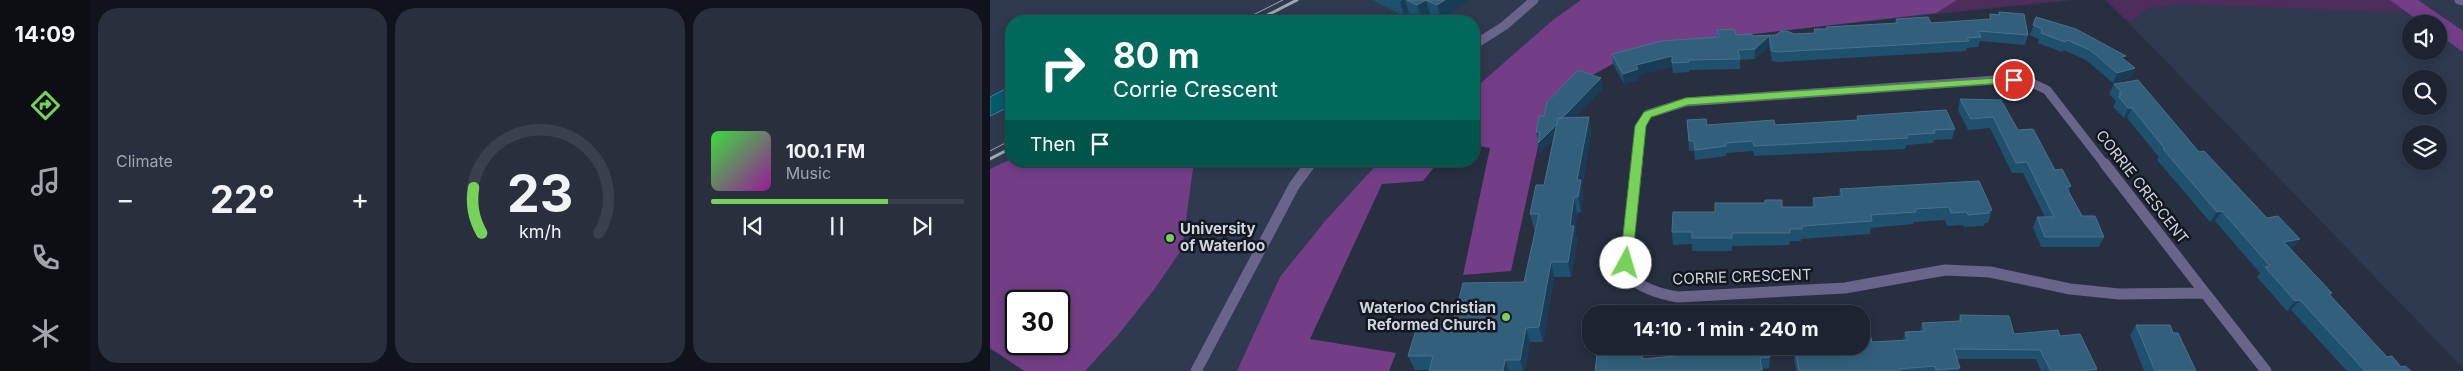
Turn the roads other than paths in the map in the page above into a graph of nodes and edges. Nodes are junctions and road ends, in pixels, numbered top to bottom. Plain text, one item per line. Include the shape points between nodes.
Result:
1 (1534, 0) edge
2 (2459, 0) edge
3 (2463, 1) edge
4 (1480, 41) edge
5 (1308, 167) edge
6 (2206, 293) junction
7 (1196, 371) edge
8 (2266, 371) edge

1 - 4 street
2 - 3 street
5 - 7 street via 1294,186
6 - 6 street, CORRIE CRESCENT via 2047,90 2032,83 2010,79 1686,102 1648,114 1641,126 1627,276 1639,287 1655,293 1678,298 1845,288 1945,270 1990,272 2070,289 2119,294
6 - 8 street, CORRIE CRESCENT

